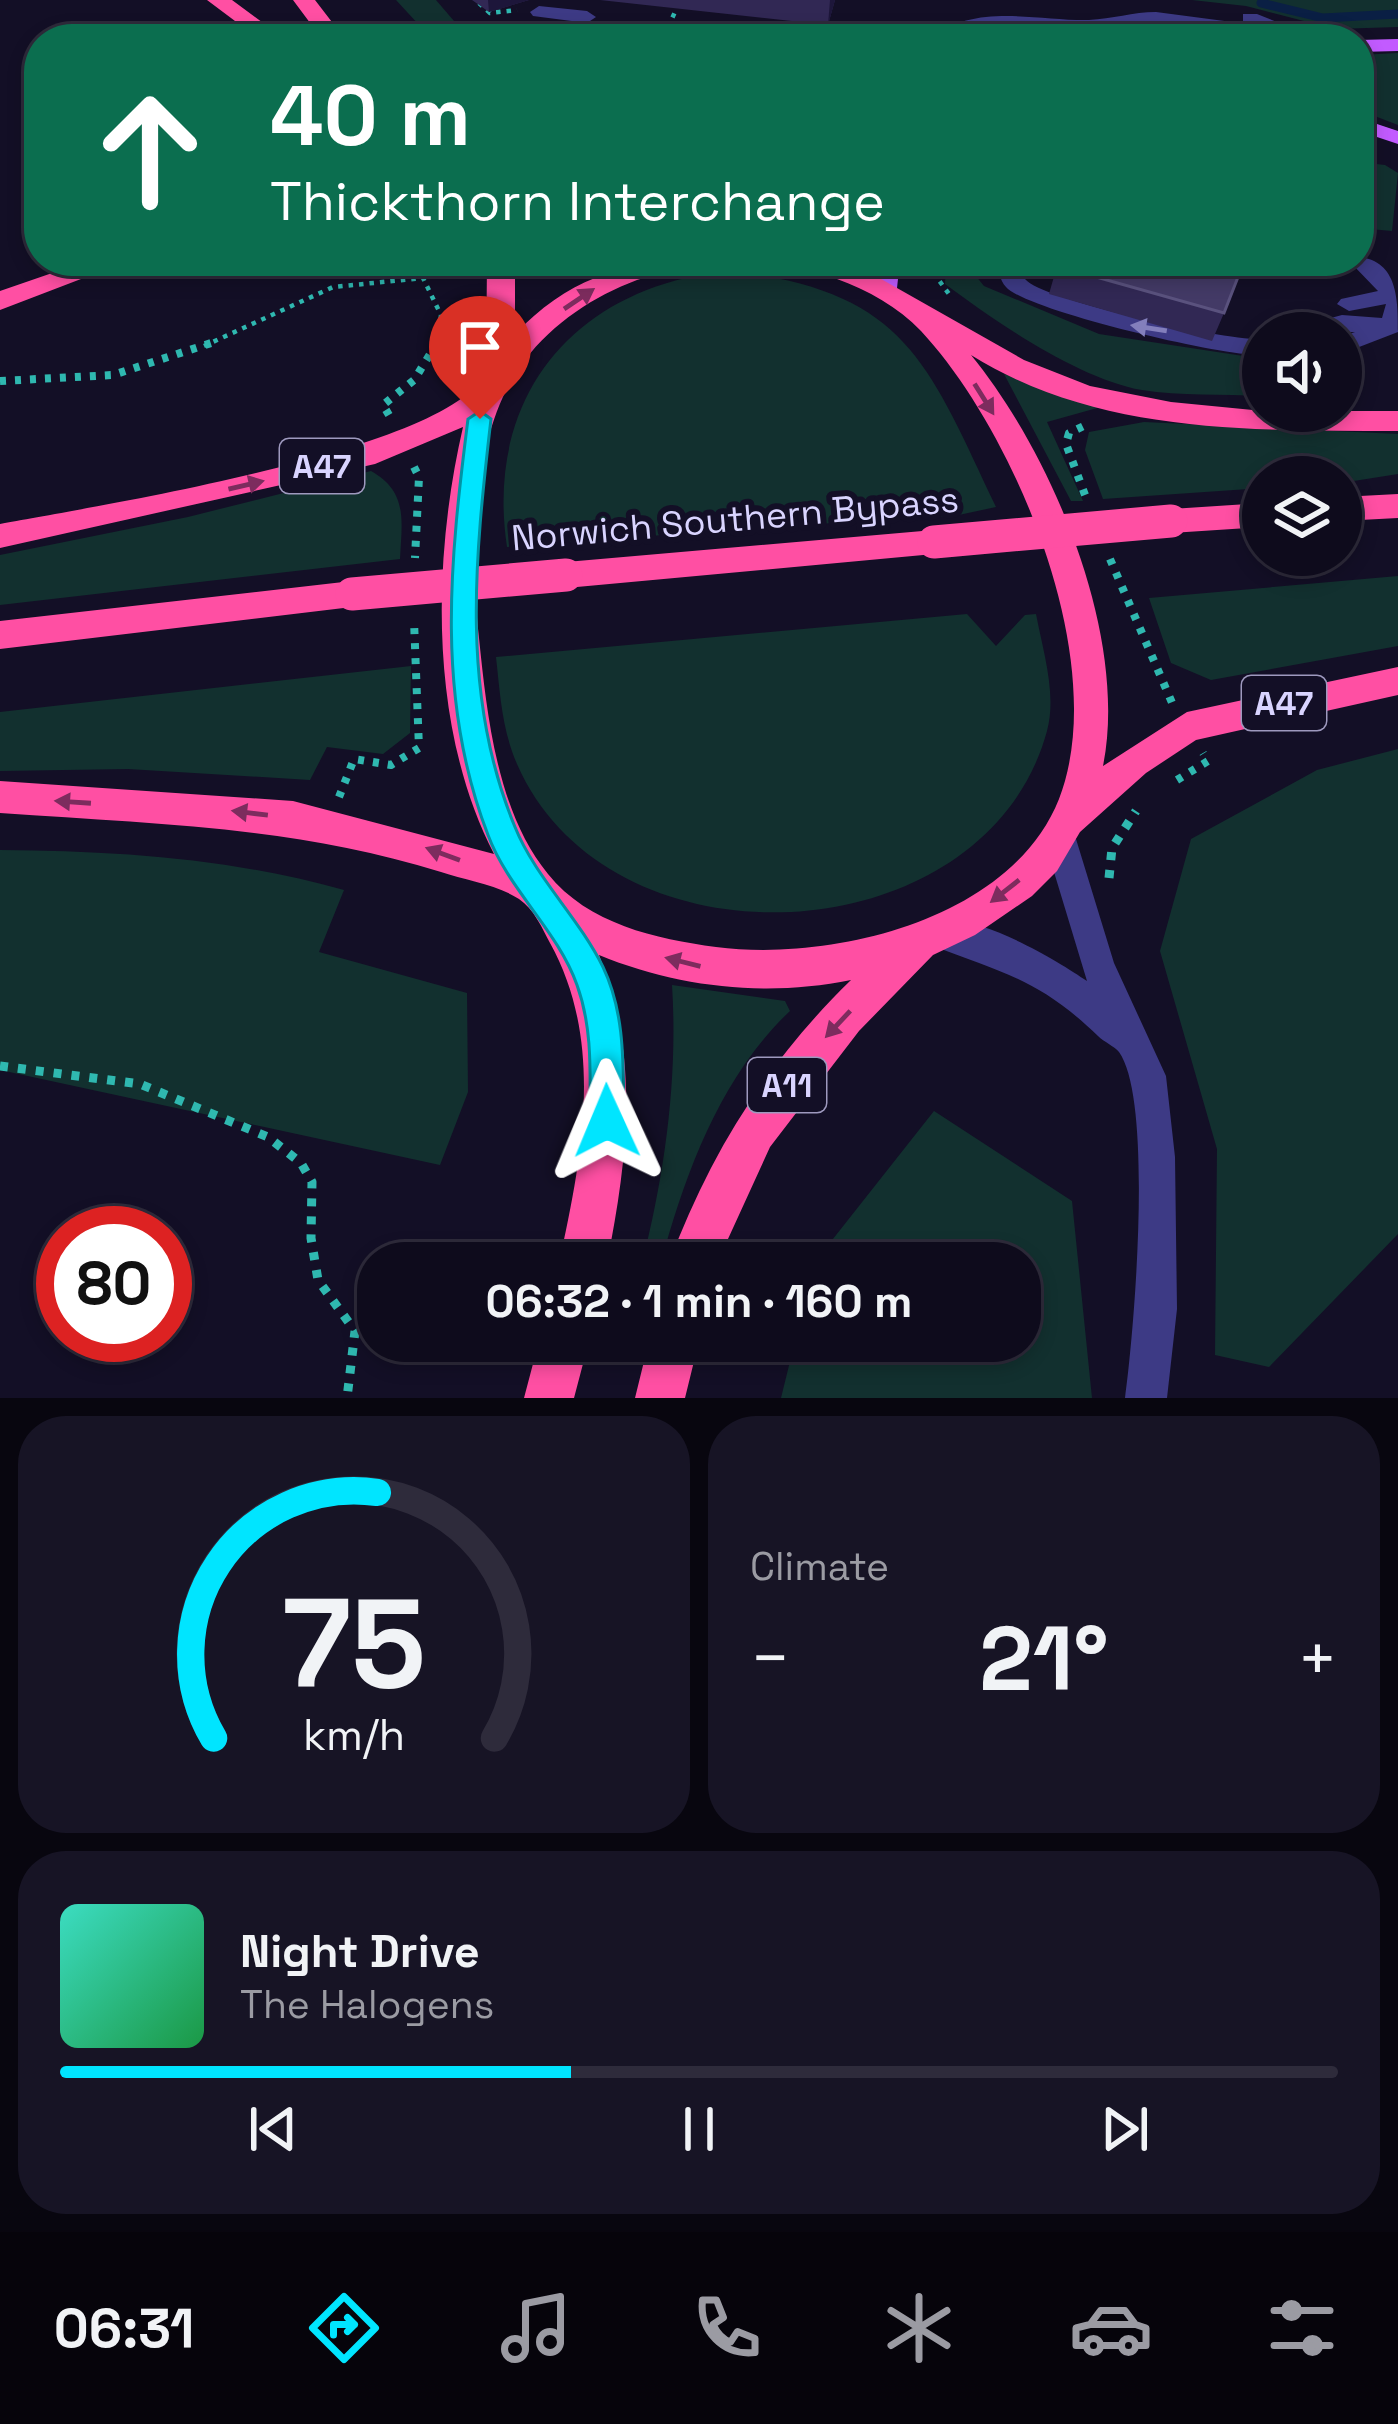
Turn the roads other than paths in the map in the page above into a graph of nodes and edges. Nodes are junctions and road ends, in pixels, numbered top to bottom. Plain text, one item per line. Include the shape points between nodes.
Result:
1 (218, 0) edge
2 (304, 0) edge
3 (1044, 0) edge
4 (1137, 0) edge
5 (539, 12) road end
6 (586, 17) dead end
7 (1116, 19) edge
8 (1064, 20) junction
9 (994, 21) junction
10 (252, 24) edge
11 (322, 24) edge
12 (985, 24) edge
13 (1086, 24) edge
14 (1190, 24) edge
15 (1268, 24) edge
16 (1374, 272) edge
17 (71, 276) edge
18 (488, 276) edge
19 (502, 276) edge
20 (626, 276) edge
21 (852, 276) edge
22 (893, 276) edge
23 (1012, 276) edge
24 (1395, 295) edge
25 (900, 300) junction
26 (0, 301) edge
27 (1349, 304) dead end
28 (504, 309) junction
29 (1362, 324) edge
30 (1392, 326) junction
31 (1362, 338) edge
32 (1242, 349) edge
33 (499, 377) junction
34 (1398, 421) edge
35 (1398, 506) edge
36 (1362, 508) edge
37 (1242, 516) edge
38 (0, 536) edge
39 (0, 635) edge
40 (1398, 681) edge
41 (0, 797) edge
42 (1067, 828) junction
43 (540, 894) junction
44 (933, 938) junction
45 (1132, 1044) junction
46 (587, 1242) edge
47 (702, 1242) edge
48 (558, 1362) edge
49 (668, 1362) edge
50 (549, 1398) edge
51 (659, 1398) edge
52 (1146, 1398) edge

1 - 10 highway
2 - 11 highway
3 - 8 street
3 - 9 street
4 - 15 street
5 - 6 street
7 - 14 street
8 - 9 street
8 - 13 street
9 - 12 street
16 - 24 street
17 - 26 highway
18 - 28 highway
19 - 28 highway
33 -> 20 highway via 576,299
21 - 25 highway
22 - 25 main road
32 -> 23 street via 1087,314 1032,295
24 - 27 street
24 - 30 street
25 - 34 highway via 1040,380 1122,404 1259,419
25 -> 42 highway via 957,358 988,404 1070,586 1091,684 1090,750
28 - 33 highway
29 - 30 street
30 - 31 street
38 -> 33 highway, A47 via 401,444 460,415
33 - 43 highway via 480,419 465,513 463,659 483,785 502,835
35 - 36 highway
37 - 39 highway, Norwich Southern Bypass, bridge via 352,594
40 - 42 highway, A47 via 1186,727 1133,762
43 -> 41 highway via 420,845 297,819
42 -> 44 highway via 999,896
42 - 45 street via 1073,897
44 -> 43 highway via 841,965 709,969 609,939
43 - 46 highway via 590,974 605,1025 607,1121
44 - 45 street via 992,943 1095,1008
44 -> 47 highway, A11 via 820,1044 744,1140
45 - 52 street via 1148,1076 1156,1157 1157,1310
48 - 50 highway
49 - 51 highway

